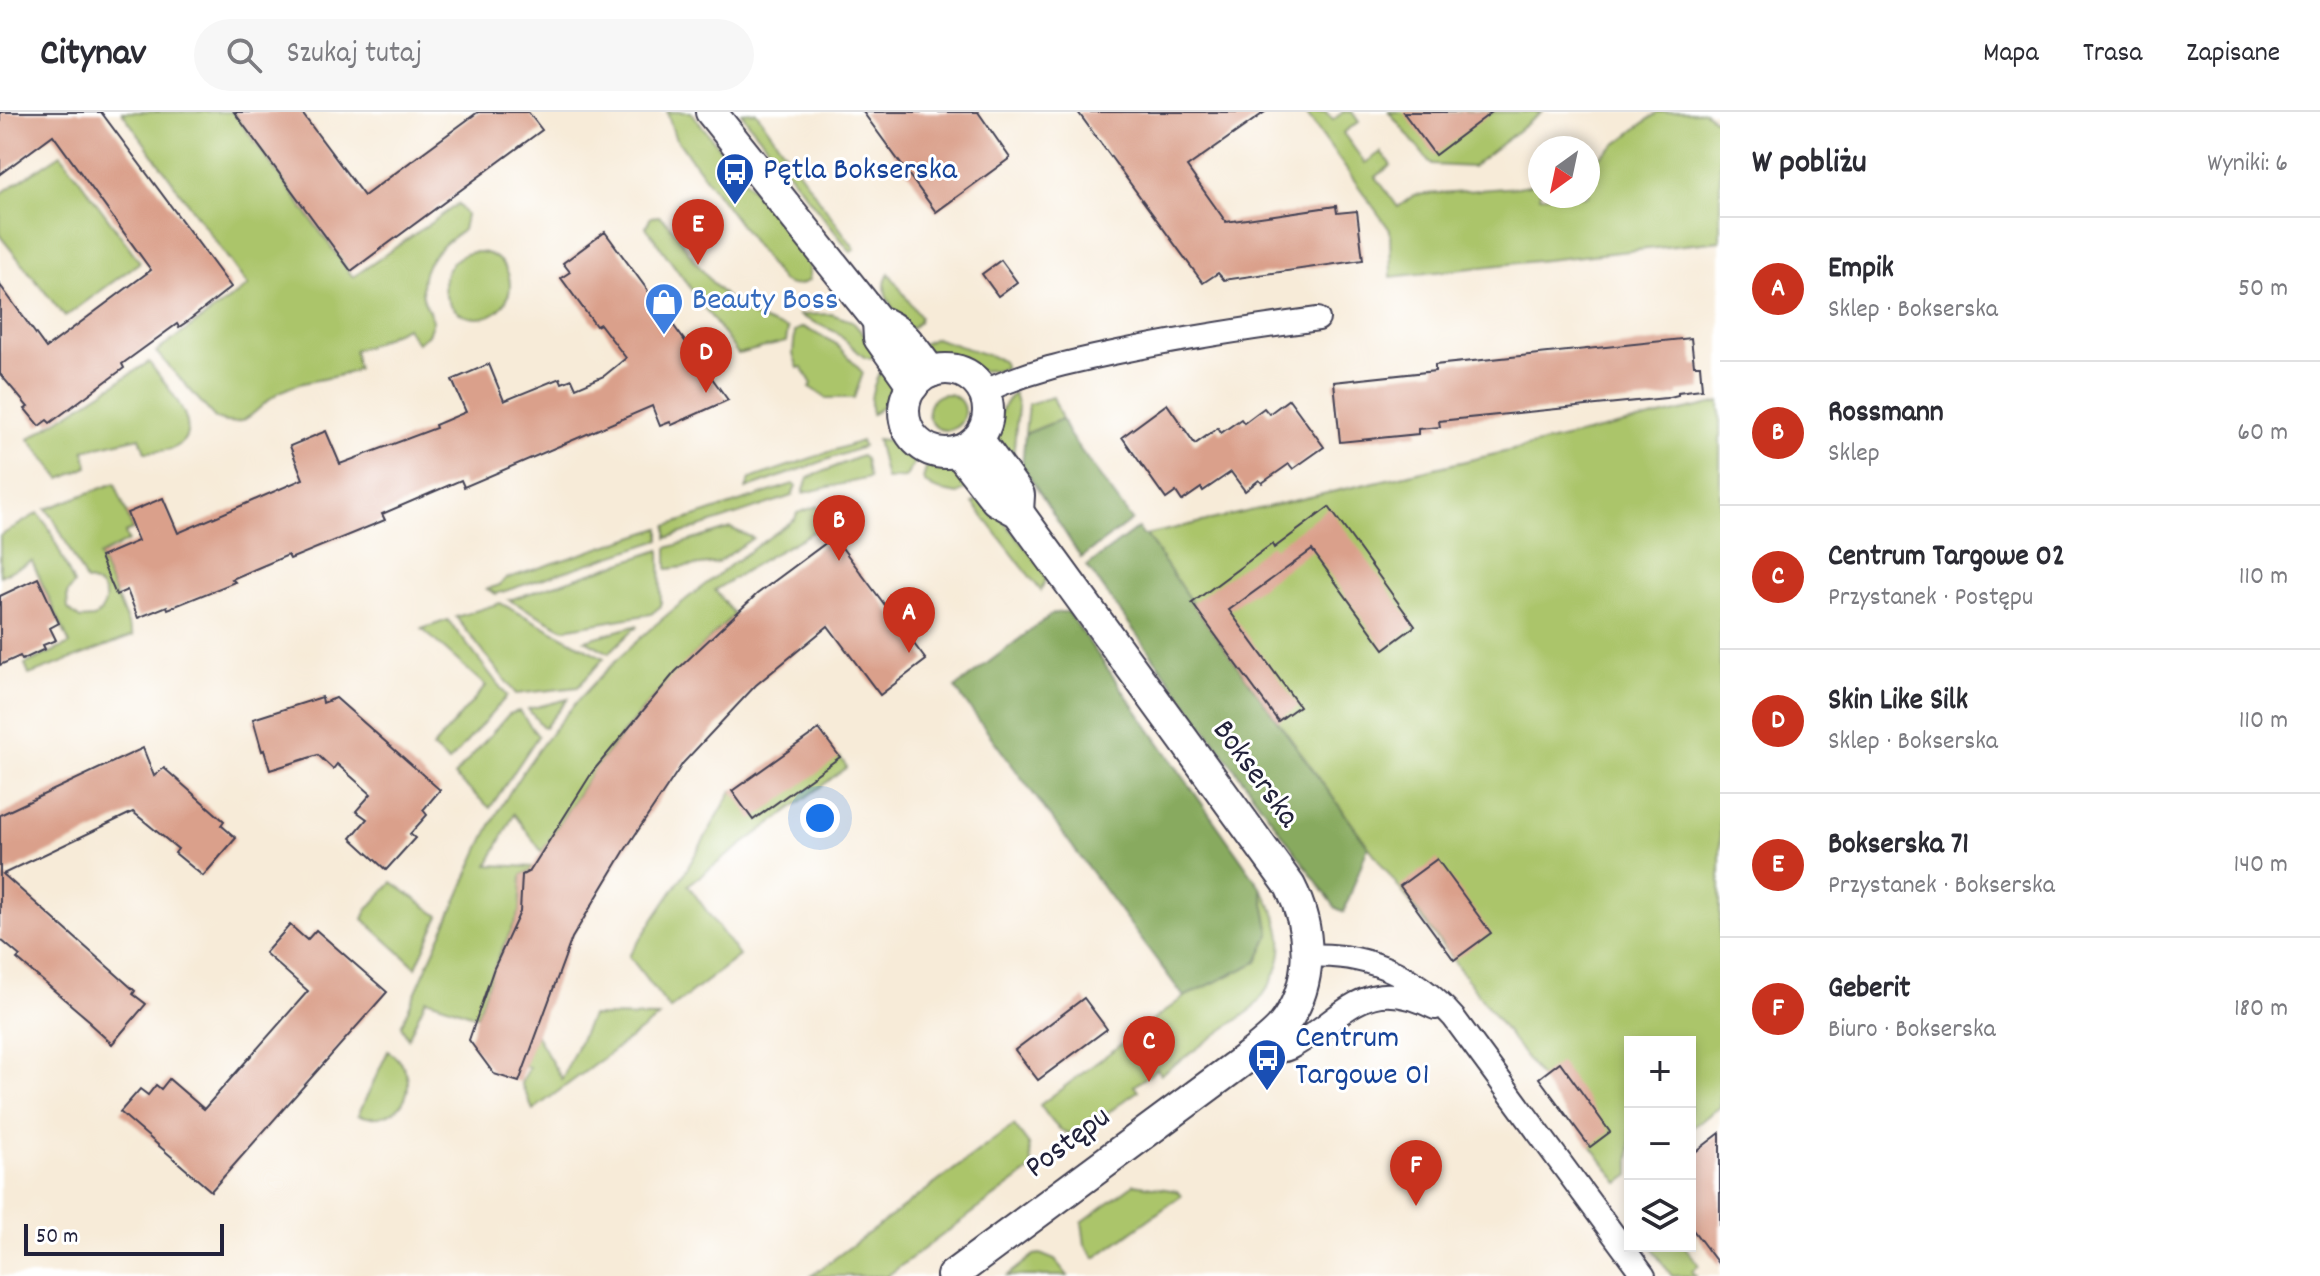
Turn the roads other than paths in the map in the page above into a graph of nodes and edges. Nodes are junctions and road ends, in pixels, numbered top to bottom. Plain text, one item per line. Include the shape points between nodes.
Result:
1 (711, 112) edge
2 (1318, 319) dead end
3 (922, 379) junction
4 (983, 392) junction
5 (968, 445) junction
6 (1306, 956) junction
7 (1454, 1018) junction
8 (1253, 1053) junction
9 (952, 1276) edge
10 (1644, 1276) edge

1 - 3 street via 878,321 879,338
2 - 4 street via 1073,362
3 - 4 street via 942,369 965,373
3 - 5 street via 905,408 910,432 928,449 943,453
4 - 5 street via 985,428
5 - 6 street, Bokserska via 996,500 1018,512 1290,886 1306,929
6 - 7 street via 1357,958 1386,967 1436,997
6 - 8 street, Postępu via 1304,984 1294,1008
7 - 8 street via 1412,997 1370,998 1348,1005 1287,1049
7 - 10 street
8 - 9 street, Postępu

